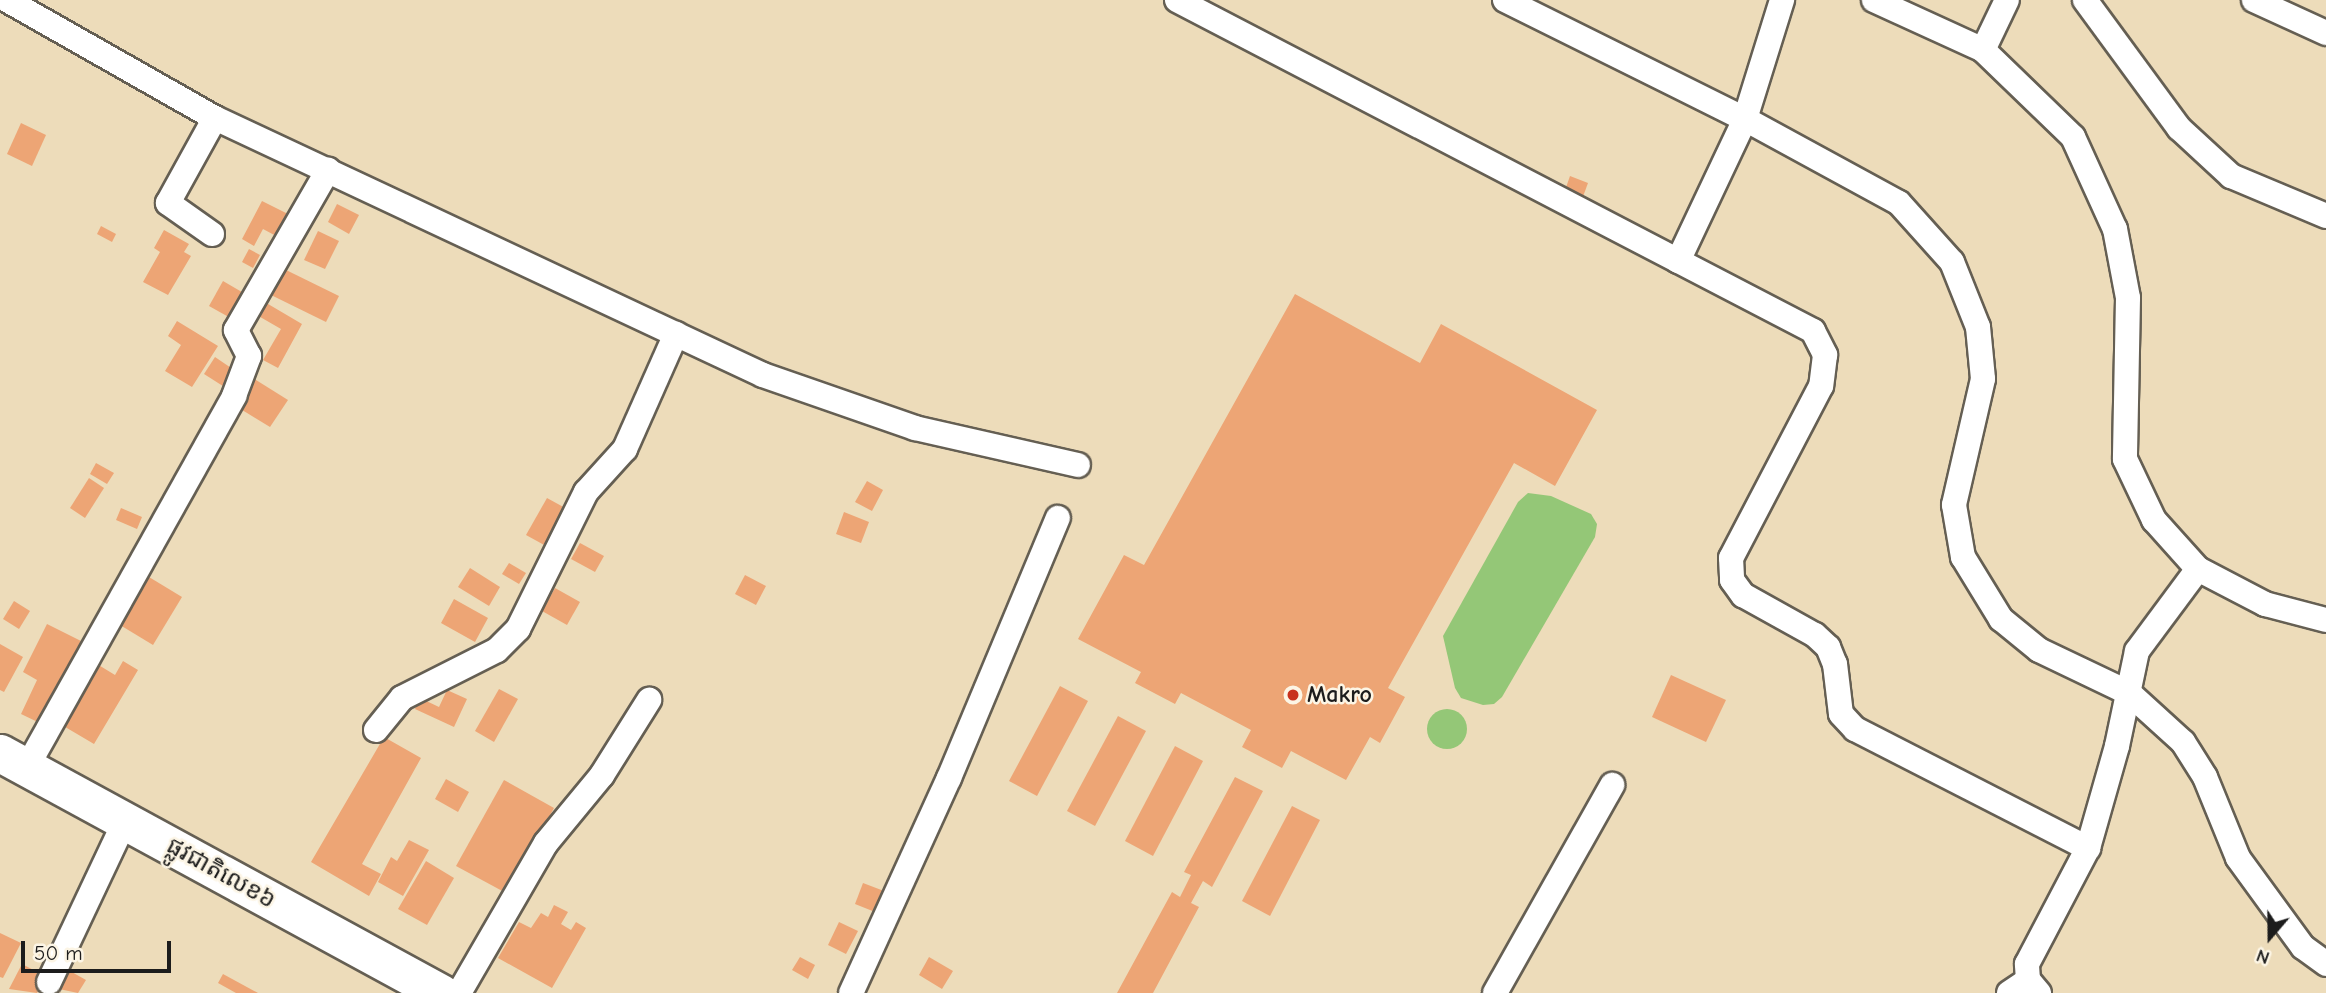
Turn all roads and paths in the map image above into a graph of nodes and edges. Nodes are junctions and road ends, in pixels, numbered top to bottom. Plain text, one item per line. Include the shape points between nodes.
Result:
1 (7, 0) edge
2 (1177, 0) edge
3 (1505, 0) edge
4 (1782, 0) edge
5 (1874, 0) edge
6 (2007, 0) edge
7 (2085, 0) edge
8 (2254, 0) edge
9 (2326, 33) edge
10 (1983, 50) junction
11 (215, 118) junction
12 (1745, 119) junction
13 (328, 170) junction
14 (2326, 216) edge
15 (212, 234) dead end
16 (1678, 261) junction
17 (676, 334) junction
18 (1078, 465) dead end
19 (1058, 517) dead end
20 (2198, 569) junction
21 (2326, 620) edge
22 (2129, 693) junction
23 (649, 700) dead end
24 (376, 730) dead end
25 (14, 760) edge
26 (1612, 785) dead end
27 (125, 821) junction
28 (2088, 848) junction
29 (2326, 964) edge
30 (49, 982) dead end
31 (2025, 989) edge
32 (442, 993) edge
33 (459, 993) edge
34 (852, 993) edge
35 (1495, 993) edge

1 - 11 street
2 - 16 street
3 - 12 street
4 - 12 street
5 - 10 street
6 - 10 street
7 - 14 street via 2179,128 2231,176
8 - 9 street
10 - 20 street via 2073,137 2115,229 2128,298 2125,460 2154,520
11 - 13 street
11 - 15 street via 167,203
12 - 16 street
12 - 22 street via 1899,204 1952,262 1978,327 1983,379 1954,505 1963,557 2000,619 2039,650
13 - 17 street
13 - 25 street via 236,330 249,356 234,396
16 - 28 street via 1812,331 1825,355 1821,386 1731,558 1732,580 1743,595 1828,647 1835,664 1841,715 1855,729
17 - 18 street via 763,374 915,428
17 - 24 street via 625,449 586,492 519,629 497,650 402,698
19 - 34 street via 949,778
20 - 21 street via 2265,604
20 - 22 street via 2137,651
22 - 28 street
22 - 29 street via 2183,743 2205,777 2238,859 2303,947
23 - 33 street via 601,775 546,843
25 - 27 highway, ផ្លូវជាតិលេខ៦
26 - 35 street
27 - 30 street
27 - 32 highway, ផ្លូវជាតិលេខ៦
28 - 31 street via 2026,964

